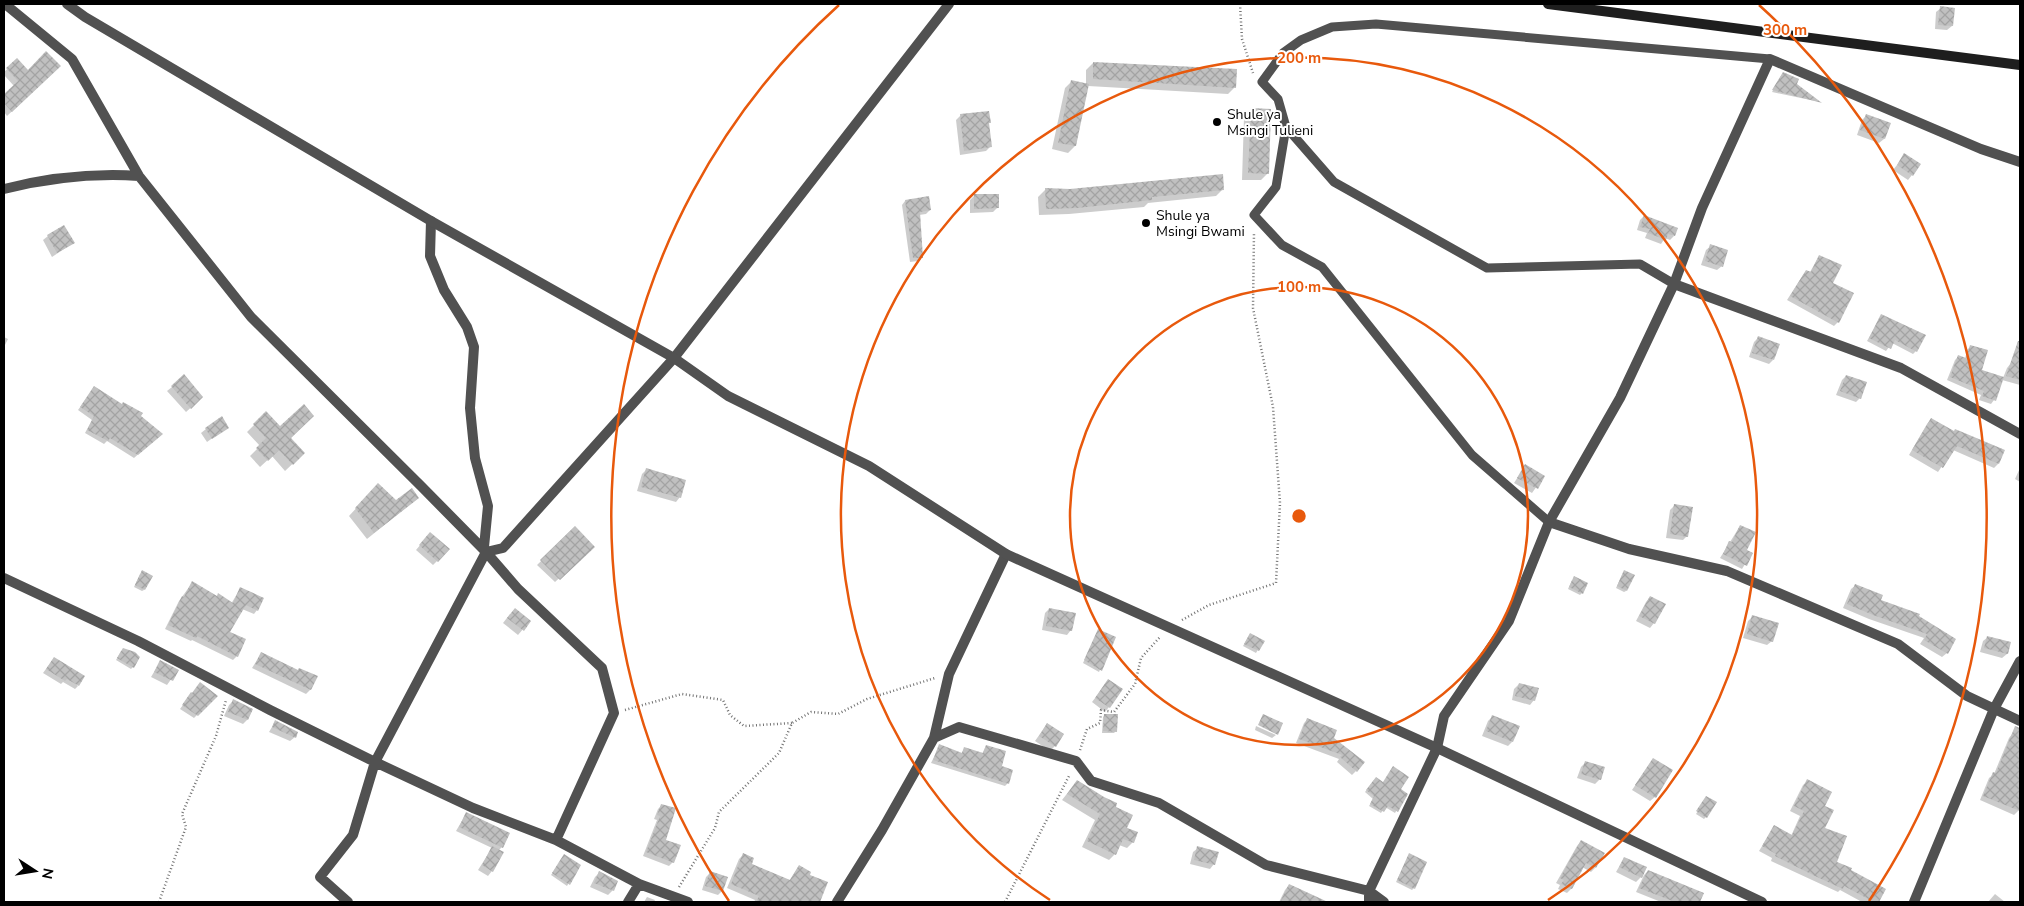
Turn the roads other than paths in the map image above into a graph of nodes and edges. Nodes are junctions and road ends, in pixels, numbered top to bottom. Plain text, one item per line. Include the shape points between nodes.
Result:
1 (5, 4) edge
2 (66, 4) edge
3 (949, 4) edge
4 (1548, 4) edge
5 (1770, 59) junction
6 (2020, 65) edge
7 (1286, 127) junction
8 (2020, 162) edge
9 (139, 176) junction
10 (4, 189) edge
11 (431, 221) junction
12 (1674, 284) junction
13 (674, 358) junction
14 (2020, 434) edge
15 (1549, 522) junction
16 (486, 552) junction
17 (1006, 554) junction
18 (4, 578) edge
19 (2020, 661) edge
20 (1994, 709) junction
21 (2020, 721) edge
22 (934, 738) junction
23 (1437, 748) junction
24 (375, 762) junction
25 (556, 840) junction
26 (639, 884) junction
27 (1369, 897) edge
28 (348, 902) edge
29 (628, 902) edge
30 (688, 902) edge
31 (836, 902) edge
32 (1384, 902) edge
33 (1762, 902) edge
34 (1914, 902) edge

1 - 9 street via 72,59
2 - 11 street
3 - 13 street
4 - 6 main road
5 - 7 lane via 1376,24 1332,27 1301,40 1283,52 1262,82 1278,99
5 - 8 street via 1981,149
5 - 12 street via 1702,208
7 - 12 lane via 1334,182 1487,268 1640,264
7 - 15 lane via 1276,187 1254,215 1282,245 1322,267 1472,455
9 - 10 street via 100,175 32,182
9 - 16 street via 250,317
11 - 13 street
11 - 16 street via 430,256 474,347 470,408 475,458 488,506
12 - 14 street via 1901,368
12 - 15 street via 1620,398
13 - 16 street via 503,548
13 - 17 street via 728,396 869,466
15 - 20 street via 1629,549 1727,571 1898,644 1967,696
15 - 23 street via 1509,621 1444,716
16 - 24 street
16 - 25 street via 518,589 602,668 614,713
17 - 22 street via 949,674
17 - 23 street
18 - 24 street via 138,641
19 - 20 street
20 - 21 street
20 - 34 street
22 - 27 street via 960,727 1076,761 1091,781 1159,803 1266,865
22 - 31 street via 882,830
23 - 27 street
23 - 33 street
24 - 25 street via 473,808
24 - 28 street via 353,835 320,877
25 - 26 street
26 - 29 street
26 - 30 street
27 - 32 street

